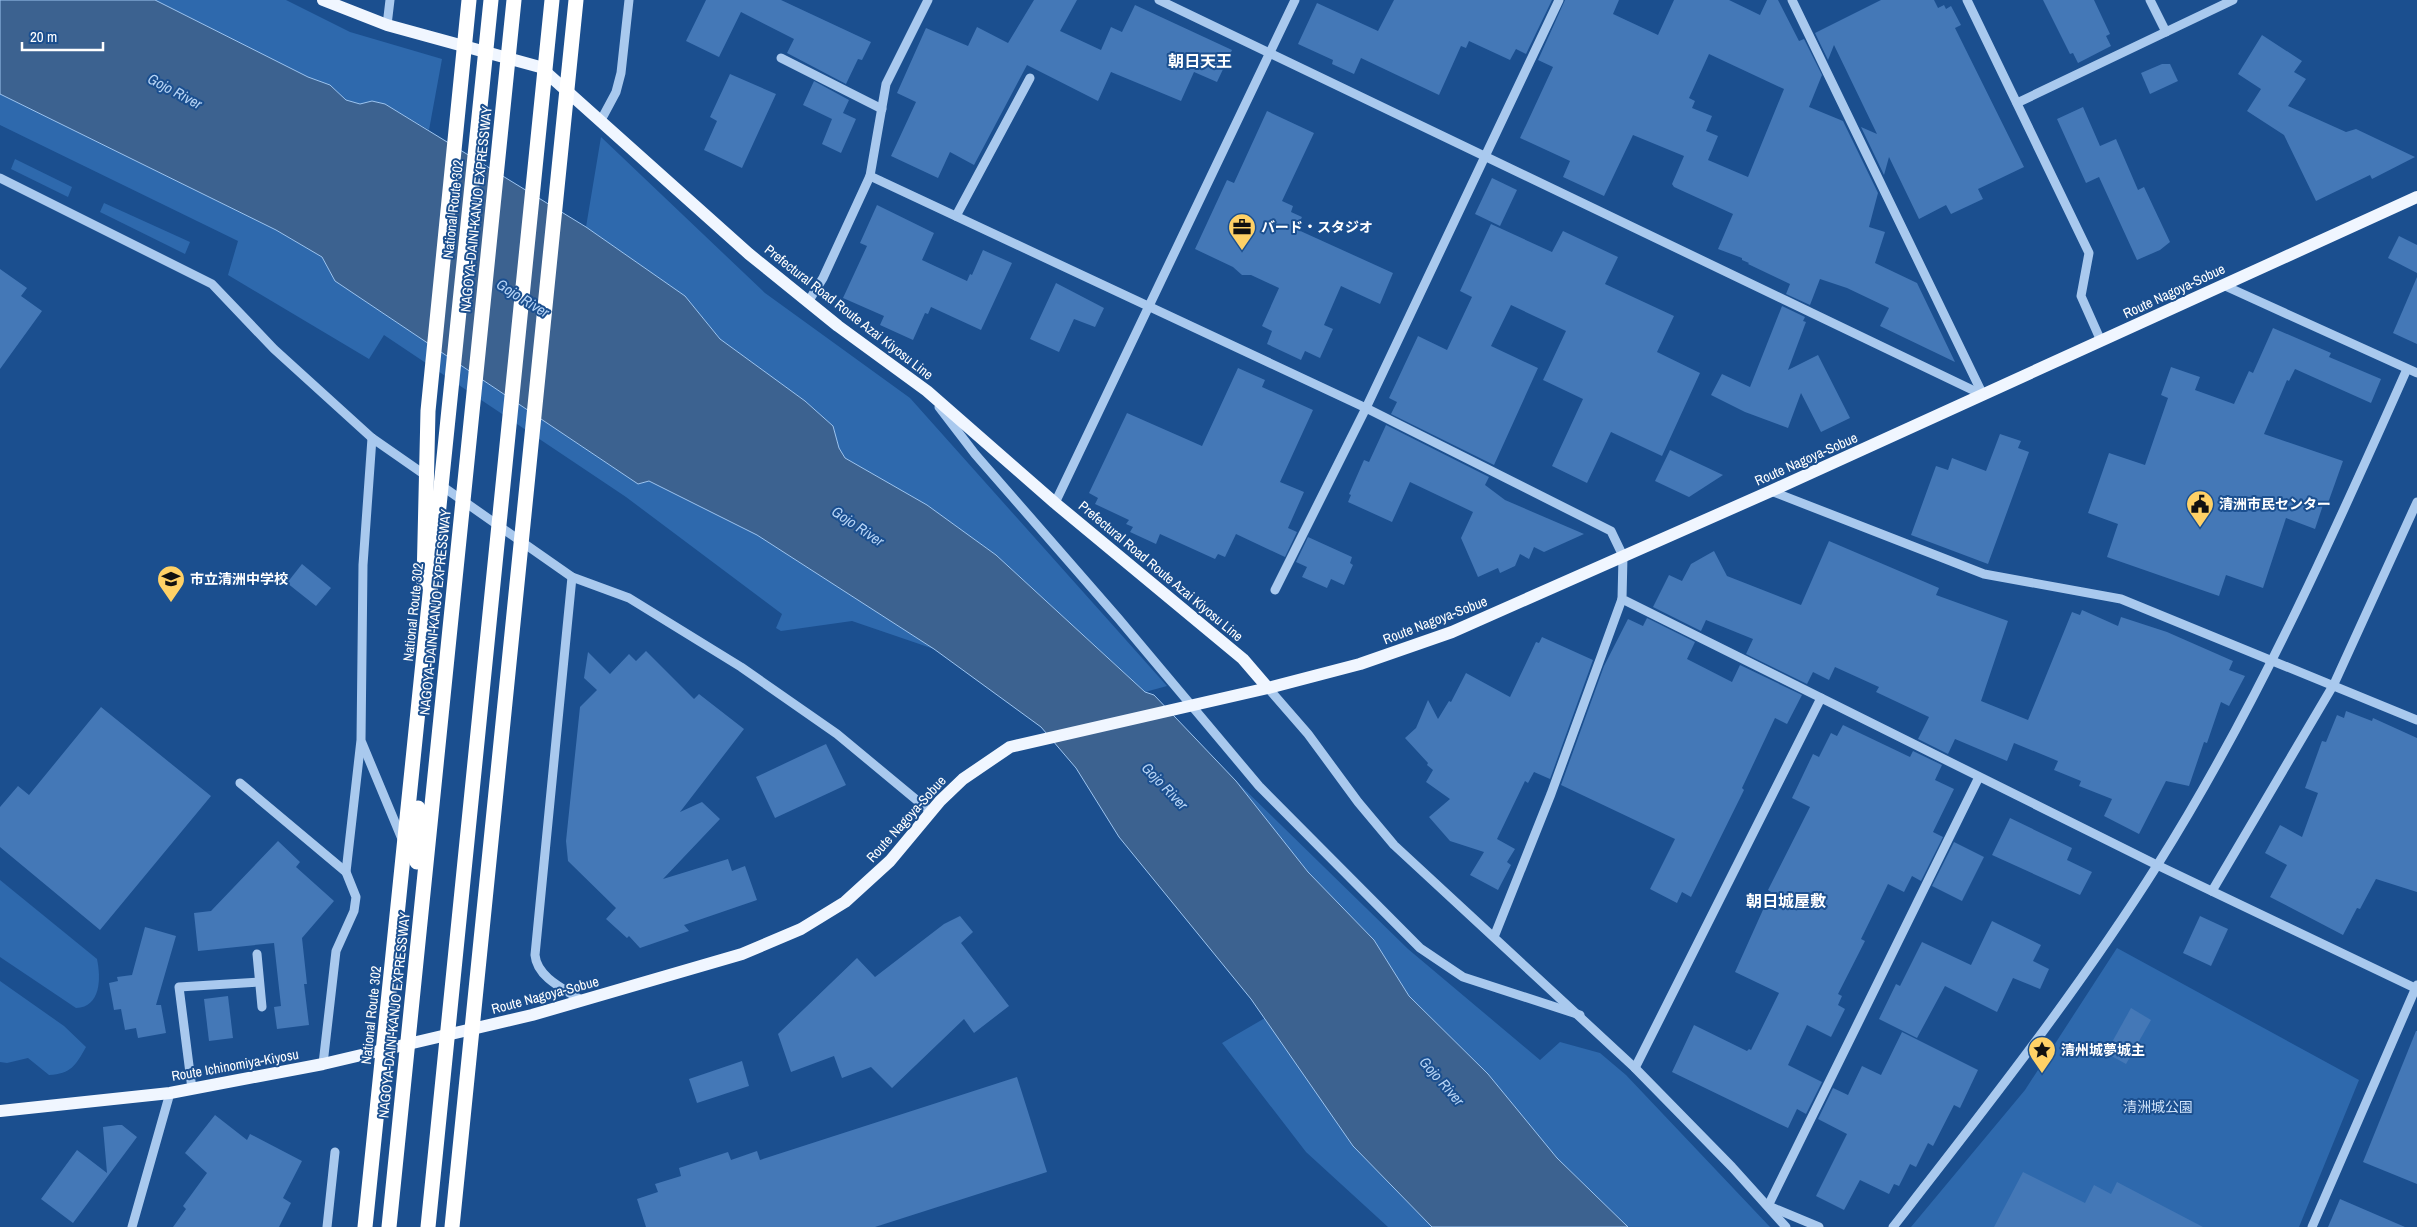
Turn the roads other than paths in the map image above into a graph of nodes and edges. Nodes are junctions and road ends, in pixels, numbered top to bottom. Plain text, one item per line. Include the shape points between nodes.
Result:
1 (322, 0) edge
2 (390, 0) edge
3 (469, 0) edge
4 (491, 0) edge
5 (514, 0) edge
6 (552, 0) edge
7 (576, 0) edge
8 (630, 0) edge
9 (928, 0) edge
10 (1159, 0) edge
11 (1295, 0) edge
12 (1559, 0) edge
13 (1792, 0) edge
14 (1967, 0) edge
15 (2150, 0) edge
16 (2233, 0) edge
17 (388, 25) junction
18 (2166, 32) junction
19 (1270, 54) junction
20 (781, 58) dead end
21 (1030, 78) dead end
22 (2017, 103) junction
23 (882, 109) junction
24 (601, 120) junction
25 (1485, 157) junction
26 (870, 176) junction
27 (0, 178) edge
28 (2417, 197) edge
29 (956, 216) junction
30 (2223, 285) junction
31 (808, 302) junction
32 (1149, 306) junction
33 (2102, 341) junction
34 (2407, 369) junction
35 (2417, 374) edge
36 (927, 391) junction
37 (1983, 395) junction
38 (1366, 408) junction
39 (372, 438) junction
40 (1770, 491) junction
41 (2417, 502) edge
42 (1055, 503) junction
43 (1623, 556) junction
44 (572, 577) junction
45 (1275, 590) dead end
46 (1622, 598) junction
47 (2271, 660) junction
48 (2334, 684) junction
49 (1268, 688) junction
50 (1821, 698) junction
51 (2417, 720) edge
52 (361, 740) junction
53 (1979, 777) junction
54 (240, 783) dead end
55 (930, 812) junction
56 (405, 846) junction
57 (2157, 865) junction
58 (346, 872) junction
59 (2212, 891) junction
60 (1494, 936) junction
61 (257, 954) dead end
62 (414, 978) junction
63 (259, 982) junction
64 (2416, 988) edge
65 (583, 1001) junction
66 (262, 1007) dead end
67 (1580, 1015) junction
68 (472, 1030) junction
69 (384, 1051) junction
70 (323, 1064) junction
71 (1635, 1068) junction
72 (192, 1089) junction
73 (170, 1093) junction
74 (0, 1111) edge
75 (335, 1152) dead end
76 (1768, 1206) junction
77 (132, 1227) edge
78 (327, 1227) edge
79 (365, 1227) edge
80 (389, 1227) edge
81 (428, 1227) edge
82 (452, 1227) edge
83 (1786, 1227) edge
84 (1819, 1227) edge
85 (1893, 1227) edge
86 (2312, 1227) edge

1 - 17 main road, Prefectural Road Route Azai Kiyosu Line
2 - 17 street
3 - 62 highway via 428,411
4 - 56 highway, National Route 302
5 - 62 highway, NAGOYA-DAINI-KANJO EXPRESSWAY
6 - 81 highway
7 - 68 highway
8 - 24 street via 621,73 616,92
9 - 23 street via 886,84
10 - 19 street
11 - 19 street
12 - 25 street
13 - 37 street
14 - 22 street
15 - 18 street
16 - 18 street
17 - 24 main road, Prefectural Road Route Azai Kiyosu Line via 540,66
18 - 22 street
19 - 25 street
19 - 32 street
20 - 23 street
21 - 29 street
22 - 33 street via 2089,253 2081,296
23 - 26 street
24 - 31 main road, Prefectural Road Route Azai Kiyosu Line via 749,254
25 - 37 street
25 - 38 street
26 - 29 street
26 - 31 street via 823,278
27 - 39 street via 212,284 274,349
28 - 30 main road, Route Nagoya-Sobue
29 - 32 street
30 - 33 main road, Route Nagoya-Sobue
30 - 34 street
31 - 36 main road, Prefectural Road Route Azai Kiyosu Line
32 - 38 street
32 - 42 street
33 - 37 main road, Route Nagoya-Sobue
34 - 35 street
34 - 47 street via 2325,555
36 - 42 main road, Prefectural Road Route Azai Kiyosu Line
36 - 67 street via 975,454 1112,610 1259,786 1420,948 1463,977
37 - 40 main road, Route Nagoya-Sobue
38 - 43 street via 1611,531
38 - 45 street
39 - 44 street
39 - 52 street via 364,565
40 - 43 main road, Route Nagoya-Sobue
40 - 47 street via 1984,574 2122,599
41 - 48 street
42 - 49 main road, Prefectural Road Route Azai Kiyosu Line via 1243,659
43 - 46 street
43 - 49 main road, Route Nagoya-Sobue via 1452,632 1360,664
44 - 55 street via 629,598 741,667 836,734
44 - 65 street via 535,955 541,970
46 - 50 street
46 - 60 street via 1551,794
47 - 48 street
47 - 57 street via 2209,779
48 - 51 street
48 - 59 street
49 - 55 main road, Route Nagoya-Sobue via 1010,748 963,779
49 - 60 street via 1394,845
50 - 53 street
50 - 71 street
52 - 56 street
52 - 58 street
53 - 57 street
53 - 76 street
54 - 58 street
55 - 65 main road, Route Nagoya-Sobue via 890,861 852,896 801,929 742,954
56 - 69 highway, National Route 302
57 - 59 street
57 - 85 street via 2024,1059
58 - 70 street via 356,897 354,911 336,951
59 - 64 street
60 - 67 street
61 - 63 street
62 - 80 highway, NAGOYA-DAINI-KANJO EXPRESSWAY
63 - 66 street
63 - 72 street via 179,987
64 - 86 street
65 - 68 main road, Route Nagoya-Sobue
67 - 71 street
68 - 69 main road, Route Ichinomiya-Kiyosu
68 - 82 highway
69 - 70 main road, Route Ichinomiya-Kiyosu
69 - 79 highway, National Route 302
70 - 72 main road, Route Ichinomiya-Kiyosu
71 - 76 street
72 - 73 main road, Route Ichinomiya-Kiyosu
73 - 74 main road, Route Ichinomiya-Kiyosu
73 - 77 street
75 - 78 street
76 - 83 street
76 - 84 street

